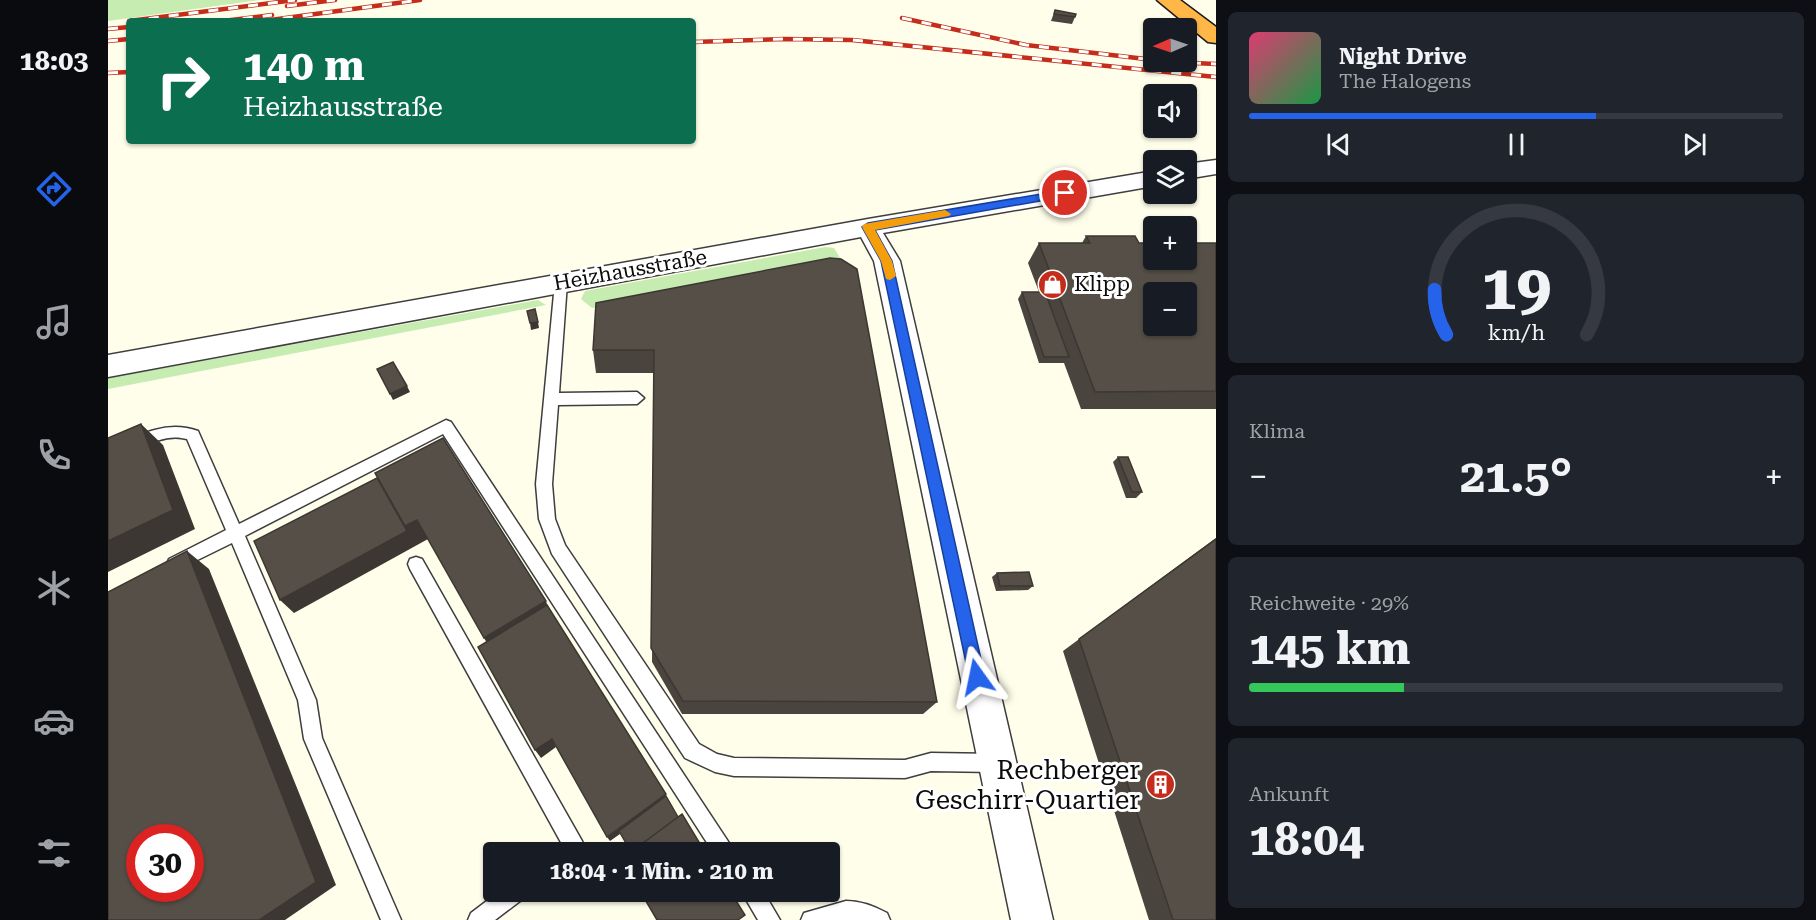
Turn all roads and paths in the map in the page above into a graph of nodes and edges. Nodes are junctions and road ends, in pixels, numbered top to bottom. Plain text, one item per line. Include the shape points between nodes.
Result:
1 (1167, 0) edge
2 (1196, 0) edge
3 (1216, 14) edge
4 (1216, 36) edge
5 (1216, 167) edge
6 (1197, 170) edge
7 (1143, 180) edge
8 (868, 227) junction
9 (561, 283) junction
10 (108, 366) edge
11 (551, 399) junction
12 (638, 399) dead end
13 (108, 458) edge
14 (235, 532) junction
15 (416, 564) dead end
16 (161, 571) edge
17 (996, 763) junction
18 (572, 842) edge
19 (718, 842) edge
20 (502, 902) edge
21 (758, 902) edge
22 (390, 920) edge
23 (478, 920) edge
24 (770, 920) edge
25 (811, 920) edge
26 (880, 920) edge
27 (1032, 920) edge

1 - 4 highway
2 - 3 highway
5 - 6 street
7 - 8 street, Heizhausstraße
8 - 9 street, Heizhausstraße
8 - 17 street via 887,261
9 - 10 street, Heizhausstraße
9 - 11 lane
11 - 12 lane
11 - 17 lane via 544,484 547,519 558,549 692,751 715,763 734,767 905,769 931,762
13 - 14 lane via 165,433 185,431 193,435
14 - 16 lane
14 - 19 lane via 446,426
14 - 22 lane via 307,700 313,739
15 - 18 lane
17 - 27 street
20 - 23 lane
21 - 24 lane
25 - 26 lane via 836,910 854,911

